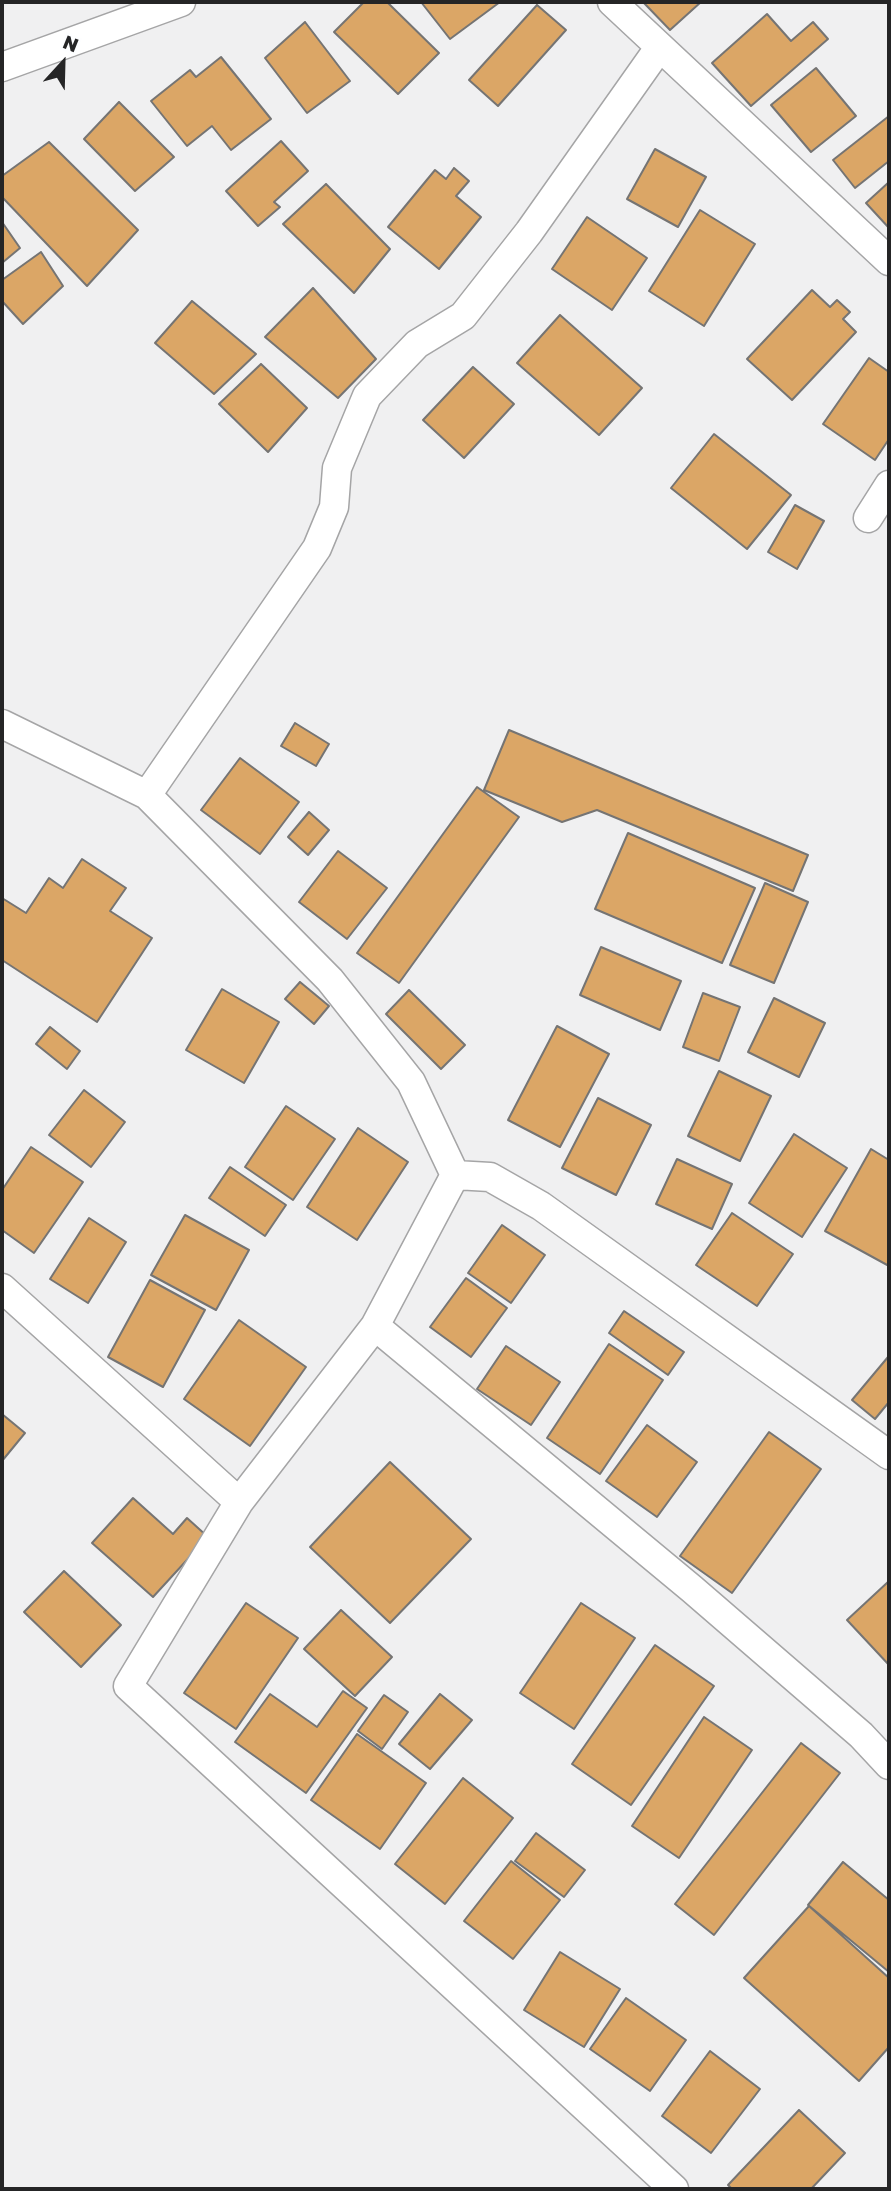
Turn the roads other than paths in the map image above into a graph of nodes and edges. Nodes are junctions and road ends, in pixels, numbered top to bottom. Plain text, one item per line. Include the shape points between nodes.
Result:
1 (181, 2) edge
2 (612, 2) edge
3 (659, 48) junction
4 (2, 67) edge
5 (889, 261) edge
6 (889, 485) edge
7 (868, 518) dead end
8 (2, 724) edge
9 (147, 795) junction
10 (455, 1175) junction
11 (2, 1288) edge
12 (375, 1326) junction
13 (889, 1455) edge
14 (239, 1502) junction
15 (889, 1765) edge
16 (674, 2189) edge

1 - 4 street
2 - 3 street
3 - 5 street
3 - 9 street via 529,232 463,316 417,344 367,396 337,468 334,507 317,548
6 - 7 street
8 - 9 street
9 - 10 street via 330,980 411,1082
10 - 12 street
10 - 13 street via 491,1177 541,1206
11 - 14 street
12 - 14 street
12 - 15 street via 692,1589 861,1735
14 - 16 street via 128,1686

